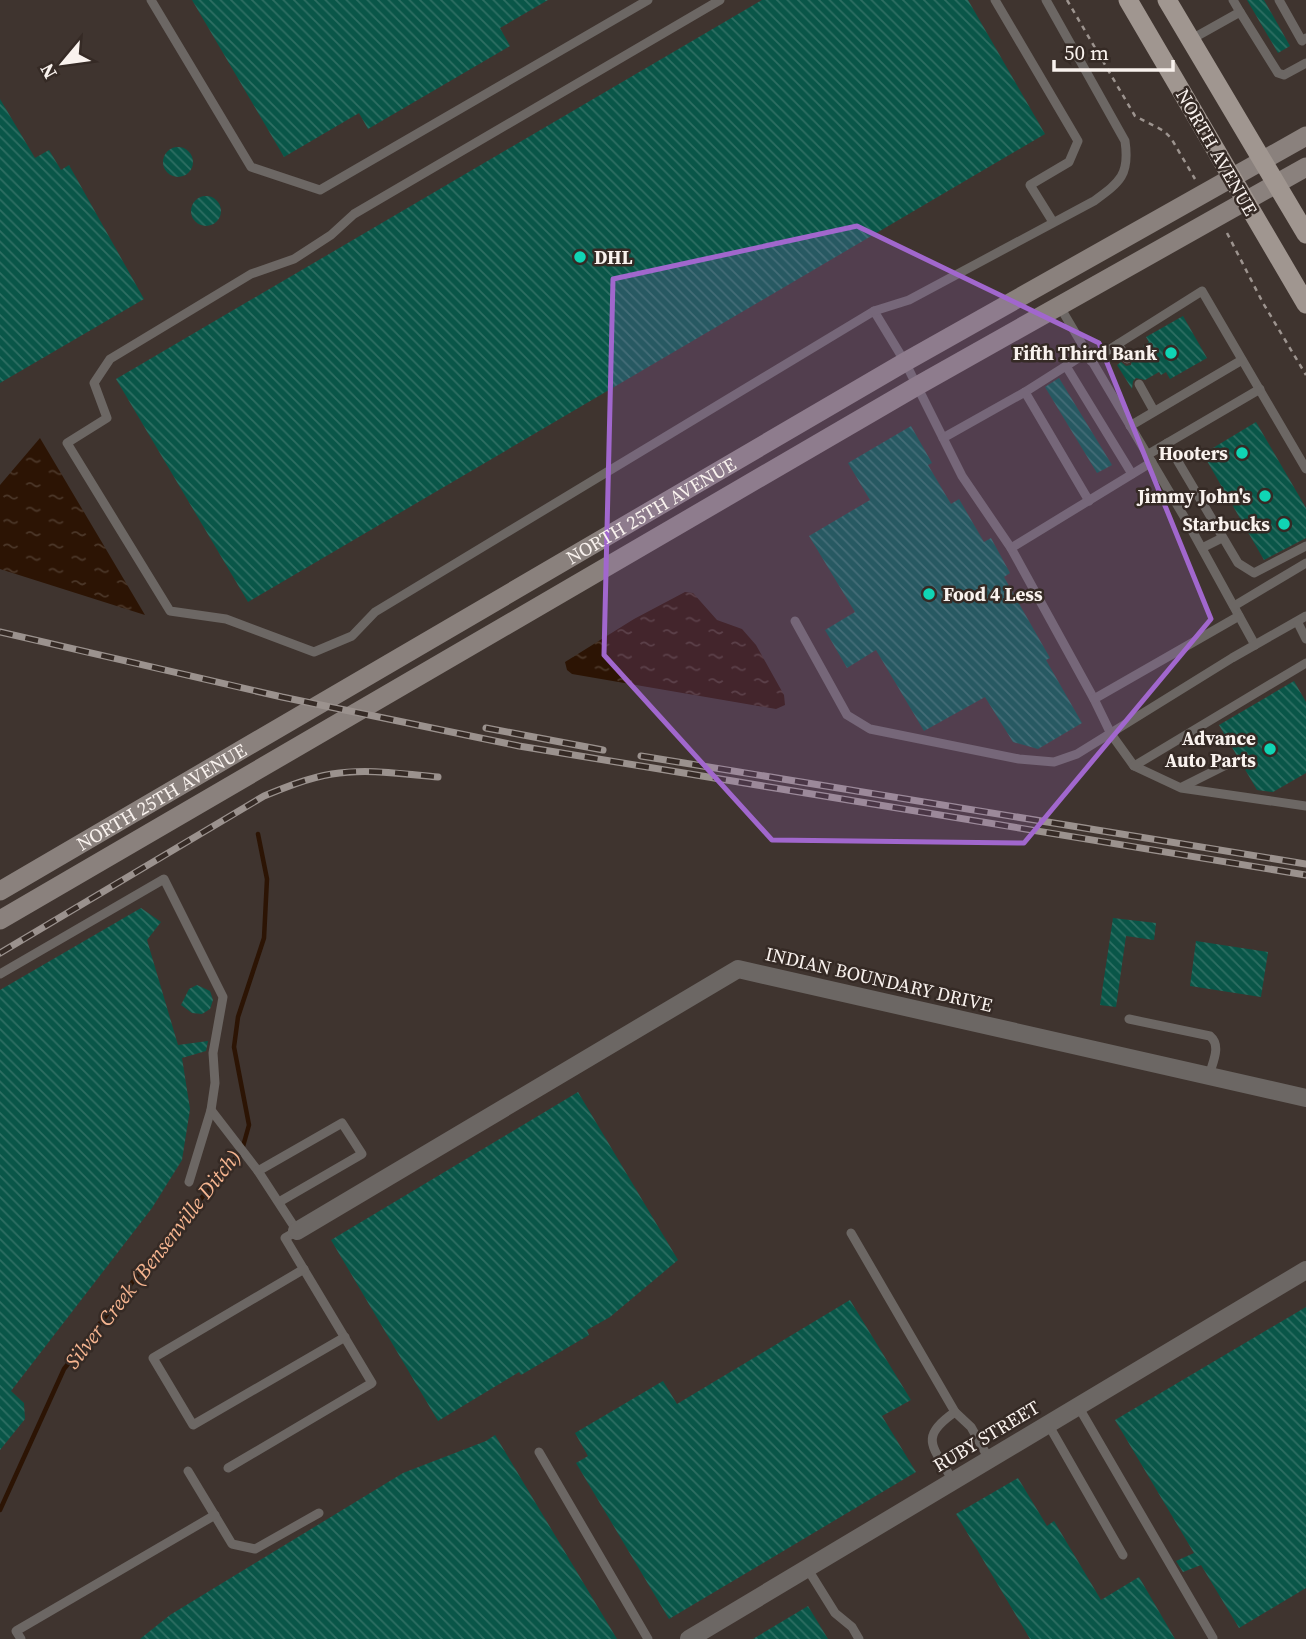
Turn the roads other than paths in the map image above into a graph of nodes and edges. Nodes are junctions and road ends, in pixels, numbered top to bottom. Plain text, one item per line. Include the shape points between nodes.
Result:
1 (151, 0) edge
2 (648, 0) edge
3 (720, 0) edge
4 (995, 0) edge
5 (1046, 0) edge
6 (1128, 0) edge
7 (1167, 0) edge
8 (1233, 0) edge
9 (1279, 0) edge
10 (1240, 12) junction
11 (1191, 40) junction
12 (1305, 42) edge
13 (1306, 63) edge
14 (1306, 136) edge
15 (1262, 160) junction
16 (1306, 167) edge
17 (1232, 177) junction
18 (1276, 184) junction
19 (1246, 200) junction
20 (1053, 222) junction
21 (1306, 234) edge
22 (1306, 304) edge
23 (1060, 307) junction
24 (874, 311) junction
25 (1118, 344) junction
26 (1089, 357) junction
27 (1127, 359) dead end
28 (1242, 360) junction
29 (905, 362) junction
30 (1066, 366) junction
31 (1139, 384) dead end
32 (917, 386) junction
33 (1259, 389) junction
34 (1025, 392) junction
35 (1154, 411) junction
36 (1130, 426) junction
37 (943, 438) junction
38 (1167, 443) junction
39 (1149, 458) junction
40 (1306, 469) edge
41 (1132, 474) junction
42 (1089, 501) junction
43 (1222, 538) junction
44 (1306, 546) edge
45 (1011, 548) junction
46 (1202, 548) junction
47 (1306, 563) edge
48 (1234, 606) junction
49 (1239, 616) junction
50 (1306, 616) edge
51 (795, 621) dead end
52 (1298, 623) junction
53 (1306, 639) edge
54 (1255, 645) junction
55 (1306, 663) edge
56 (1094, 699) junction
57 (1111, 734) junction
58 (1226, 765) dead end
59 (1134, 766) junction
60 (1181, 788) junction
61 (1306, 806) edge
62 (0, 891) edge
63 (0, 920) edge
64 (0, 974) edge
65 (1129, 1019) dead end
66 (1209, 1076) junction
67 (1306, 1098) edge
68 (211, 1110) junction
69 (258, 1171) junction
70 (189, 1182) dead end
71 (279, 1202) junction
72 (297, 1231) junction
73 (851, 1233) dead end
74 (304, 1269) junction
75 (1306, 1270) edge
76 (345, 1337) junction
77 (1078, 1406) junction
78 (955, 1412) junction
79 (1048, 1424) junction
80 (539, 1452) dead end
81 (989, 1459) junction
82 (228, 1468) dead end
83 (188, 1471) dead end
84 (953, 1481) junction
85 (319, 1513) dead end
86 (215, 1515) junction
87 (1123, 1555) dead end
88 (807, 1568) junction
89 (1213, 1638) edge
90 (21, 1639) edge
91 (648, 1639) edge
92 (688, 1639) edge
93 (859, 1639) edge

1 - 2 lane via 251,167 320,190
3 - 24 lane via 354,214 294,259 251,274 110,359 94,383 107,418 67,443 170,611 226,619 314,652 352,636 375,612
4 - 20 lane via 1078,141 1069,162 1030,185
5 - 20 lane via 1125,141 1128,160 1120,182
6 - 17 main road, NORTH AVENUE
7 - 11 main road, NORTH AVENUE
8 - 10 lane
9 - 12 lane
10 - 11 lane
10 - 13 lane via 1278,73 1284,75
11 - 15 main road, NORTH AVENUE
14 - 15 main road, NORTH 25TH AVENUE
15 - 17 main road, NORTH 25TH AVENUE
15 - 18 main road, NORTH AVENUE
16 - 18 main road, NORTH 25TH AVENUE
17 - 19 main road, NORTH AVENUE
17 - 29 main road, NORTH 25TH AVENUE
18 - 19 main road, NORTH 25TH AVENUE
18 - 21 main road, NORTH AVENUE
19 - 22 main road, NORTH AVENUE
19 - 23 main road, NORTH 25TH AVENUE
20 - 24 lane via 909,300
23 - 26 lane
23 - 32 main road, NORTH 25TH AVENUE
24 - 29 lane
25 - 26 lane
25 - 27 lane
25 - 28 lane via 1202,291
26 - 30 lane
26 - 36 lane
28 - 33 lane
28 - 35 lane
29 - 32 lane
29 - 62 main road, NORTH 25TH AVENUE
30 - 34 lane
30 - 41 lane
31 - 35 lane
32 - 37 lane
32 - 63 main road, NORTH 25TH AVENUE
33 - 38 lane
33 - 40 lane
34 - 37 lane
34 - 42 lane
35 - 36 lane
36 - 39 lane
37 - 45 lane via 962,476
38 - 39 lane
38 - 43 lane
39 - 41 lane
39 - 46 lane
41 - 42 lane
42 - 45 lane
43 - 44 lane via 1238,563 1254,573
43 - 46 lane
45 - 56 lane
46 - 48 lane
47 - 48 lane
48 - 49 lane
49 - 54 lane
49 - 56 lane
50 - 52 lane
51 - 57 lane via 847,715 870,729 1054,762
52 - 53 lane
52 - 54 lane
54 - 57 lane
55 - 59 lane
56 - 57 lane
57 - 59 lane
58 - 60 lane
59 - 60 lane
60 - 61 lane
64 - 68 lane via 164,879 223,997 213,1054
65 - 66 lane via 1210,1036 1217,1047
66 - 67 street, INDIAN BOUNDARY DRIVE
66 - 72 street, INDIAN BOUNDARY DRIVE via 738,969
68 - 69 lane
68 - 70 lane
69 - 71 lane
69 - 71 lane via 342,1123 362,1154
71 - 72 lane
72 - 74 lane via 285,1238
73 - 78 lane
74 - 76 lane
74 - 76 lane via 153,1358 193,1425
75 - 77 street, RUBY STREET
76 - 82 lane via 372,1383
77 - 79 street, RUBY STREET
77 - 89 lane
78 - 81 lane via 971,1427
78 - 84 lane via 932,1433
79 - 81 street, RUBY STREET
79 - 87 lane
80 - 91 lane
81 - 84 street, RUBY STREET
83 - 86 lane
84 - 88 street, RUBY STREET
85 - 86 lane via 255,1549 232,1544
86 - 90 lane via 16,1632
88 - 92 street, RUBY STREET
88 - 93 lane via 835,1613

